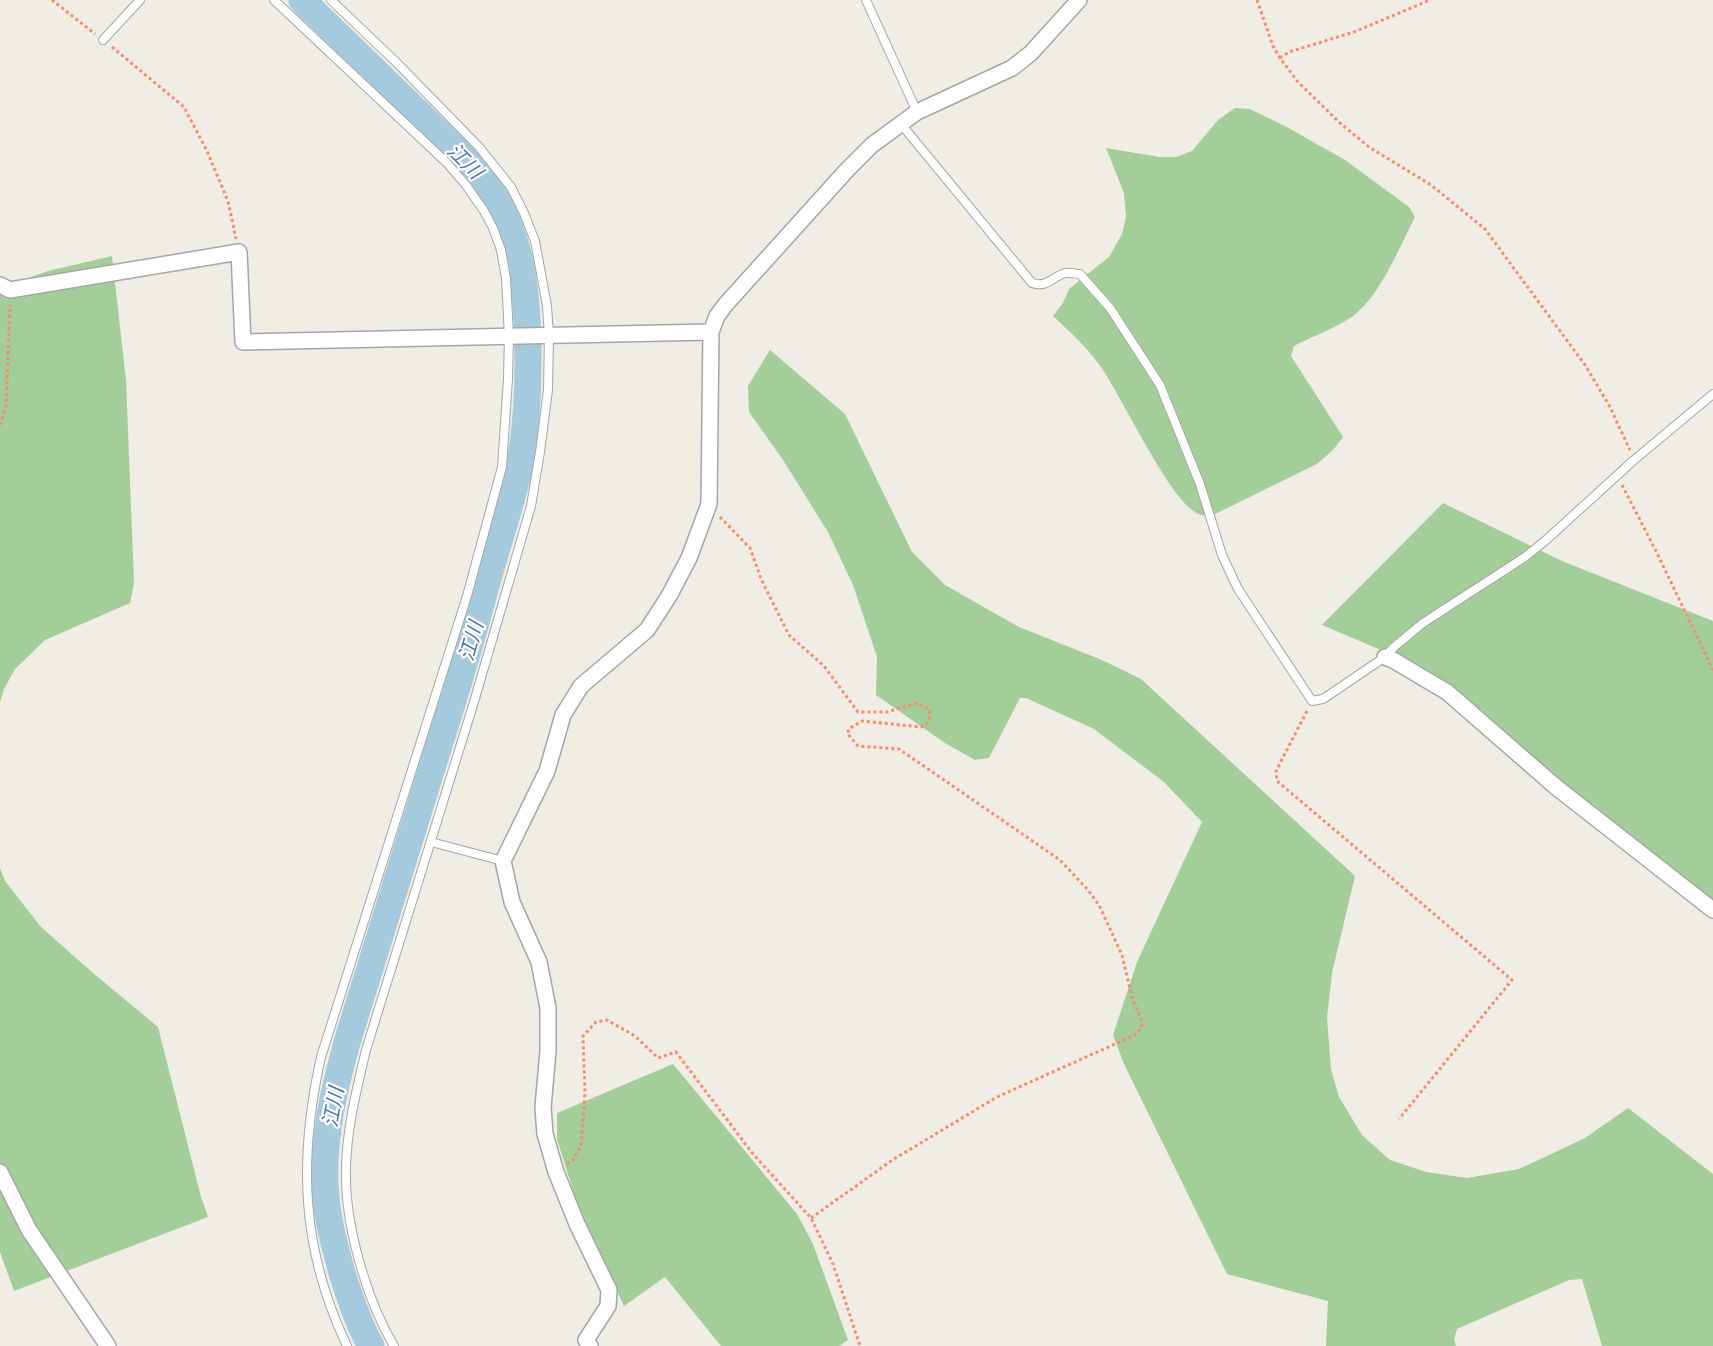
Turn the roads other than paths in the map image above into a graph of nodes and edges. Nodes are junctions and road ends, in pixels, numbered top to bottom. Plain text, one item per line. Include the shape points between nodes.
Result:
1 (140, 0) edge
2 (274, 0) edge
3 (331, 0) edge
4 (866, 0) edge
5 (1079, 0) edge
6 (103, 40) road end
7 (917, 112) junction
8 (901, 124) junction
9 (5, 287) edge
10 (711, 332) junction
11 (512, 336) junction
12 (546, 336) junction
13 (1713, 394) edge
14 (1385, 657) junction
15 (431, 842) junction
16 (503, 861) junction
17 (1713, 910) edge
18 (0, 1172) edge
19 (108, 1346) edge
20 (347, 1346) edge
21 (394, 1346) edge
22 (590, 1346) edge

1 - 6 lane
2 - 11 lane via 466,185 484,211 501,250
3 - 12 lane via 479,147 511,187 535,241 547,306
4 - 7 lane
5 - 7 street via 1031,53 1012,68
7 - 8 street
8 - 10 street via 847,170 726,304
8 - 14 lane via 1032,284 1045,285 1066,273 1080,274 1110,308 1160,385 1238,589 1312,701 1323,699
9 - 11 street via 239,252 243,342
10 - 12 street
10 - 16 street via 709,504 689,558 647,630 581,686 563,715 547,771
11 - 12 street
11 - 20 lane via 502,467 467,596 312,1096 306,1169 308,1208 326,1296
12 - 15 lane via 548,390 531,506
13 - 14 lane via 1525,557 1423,623
14 - 17 street via 1447,692 1556,787
15 - 16 lane
15 - 21 lane via 366,1050 353,1102 345,1169 357,1252 376,1310
16 - 22 street via 512,902 539,963 549,1008 545,1134 577,1224 609,1290 608,1306 586,1340
18 - 19 street via 29,1230

